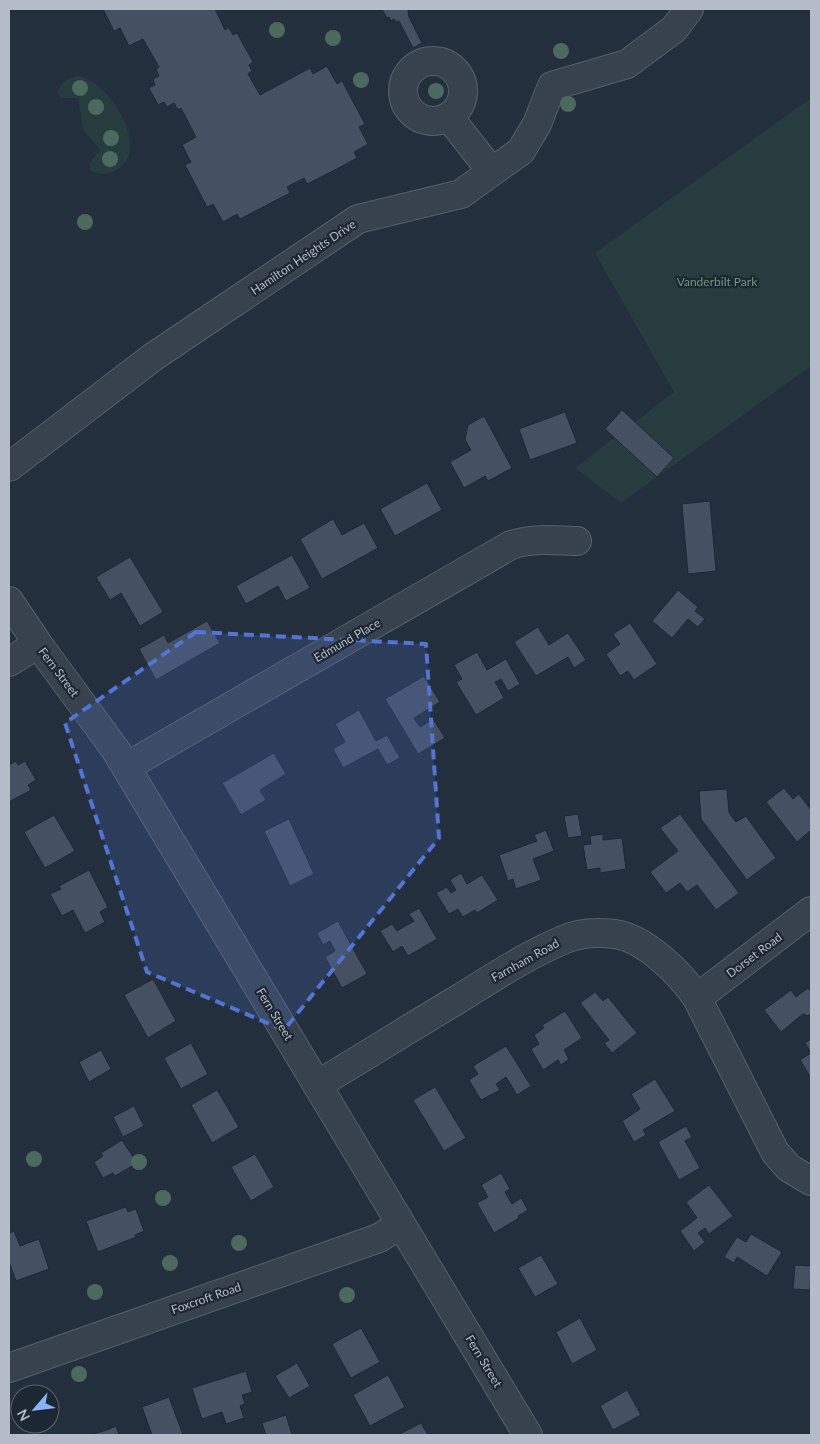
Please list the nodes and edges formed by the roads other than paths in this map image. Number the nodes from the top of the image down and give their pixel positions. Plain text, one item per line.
1 (689, 9) edge
2 (448, 117) dead end
3 (492, 172) junction
4 (9, 467) edge
5 (576, 541) dead end
6 (9, 601) edge
7 (38, 644) junction
8 (9, 662) edge
9 (126, 767) junction
10 (811, 911) edge
11 (697, 998) junction
12 (318, 1085) junction
13 (811, 1181) edge
14 (401, 1224) junction
15 (9, 1368) edge
16 (528, 1435) edge

1 - 3 street, Hamilton Heights Drive
2 - 3 street
3 - 4 street, Hamilton Heights Drive
5 - 9 street, Edmund Place
6 - 7 street, Fern Street
7 - 8 street
7 - 9 street, Fern Street
9 - 12 street, Fern Street
10 - 11 street, Dorset Road
11 - 12 street, Farnham Road
11 - 13 street, Farnham Road
12 - 14 street, Fern Street
14 - 15 street, Foxcroft Road
14 - 16 street, Fern Street

